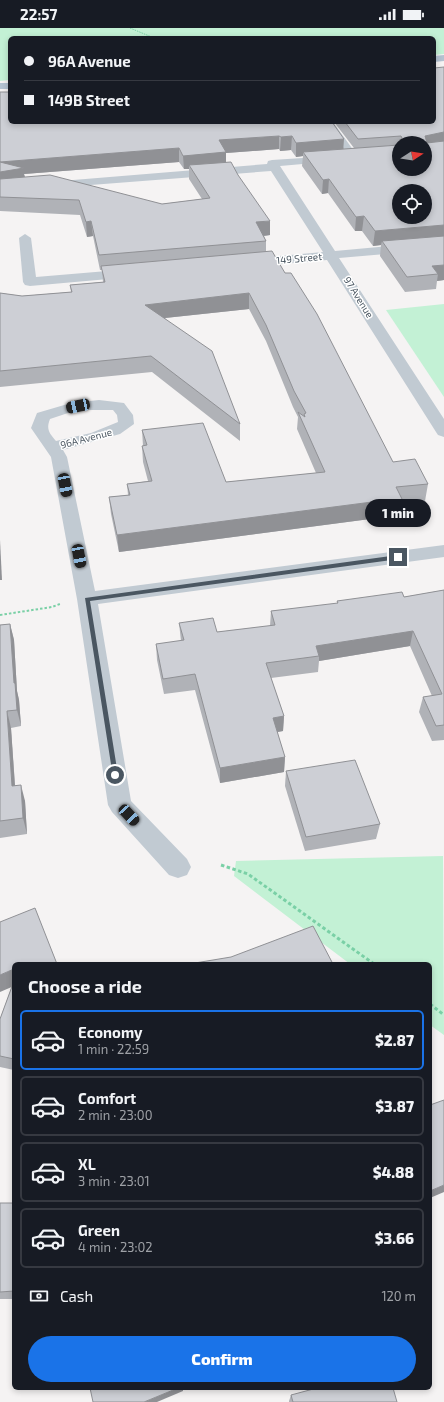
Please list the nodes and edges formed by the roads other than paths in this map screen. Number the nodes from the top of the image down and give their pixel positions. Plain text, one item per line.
1 (330, 124) edge
2 (274, 165) junction
3 (0, 189) edge
4 (25, 238) dead end
5 (444, 246) edge
6 (332, 255) junction
7 (235, 264) edge
8 (141, 272) edge
9 (444, 432) edge
10 (54, 447) dead end
11 (444, 551) edge
12 (87, 599) junction
13 (178, 867) dead end

1 - 2 street
2 - 3 street
2 - 6 street, 97 Avenue
4 - 8 street
5 - 6 street, 149 Street
6 - 7 street, 149 Street
6 - 9 street, 97 Avenue
10 - 12 street, 96A Avenue
11 - 12 street
12 - 13 street, 96A Avenue

